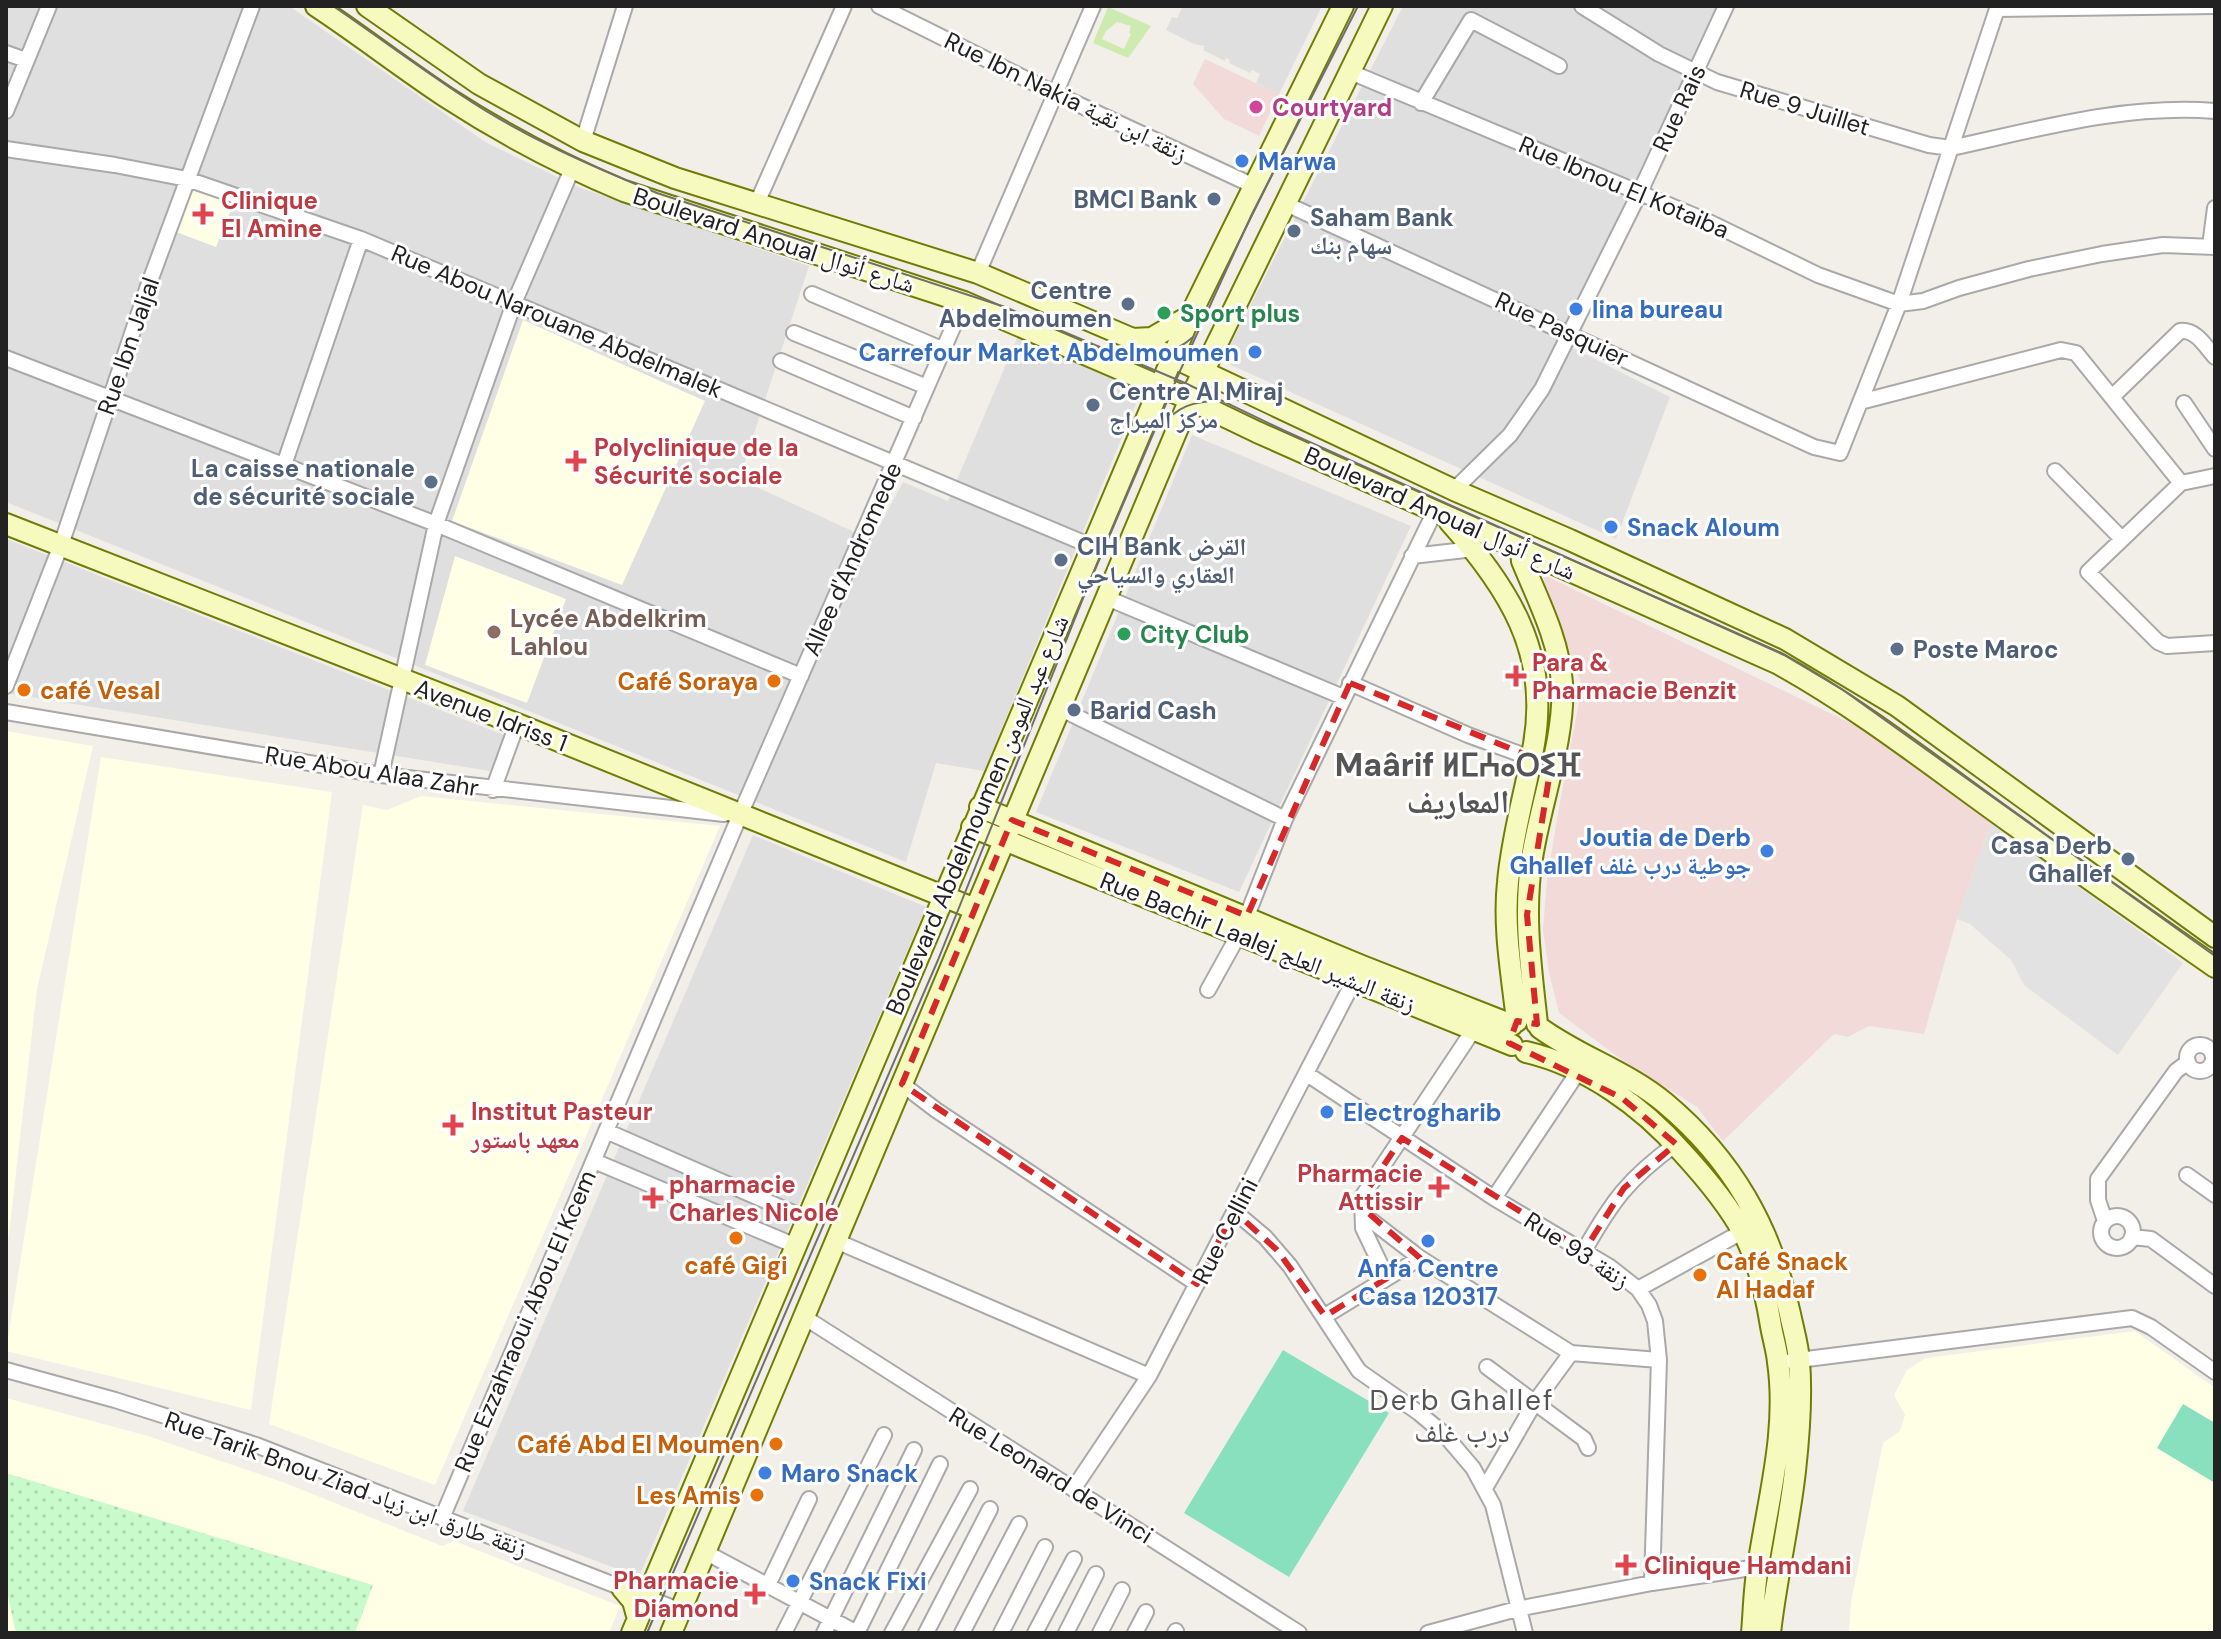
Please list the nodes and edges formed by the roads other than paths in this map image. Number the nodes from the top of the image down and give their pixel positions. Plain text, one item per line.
1 (49, 6) edge
2 (252, 6) edge
3 (316, 6) edge
4 (367, 6) edge
5 (625, 6) edge
6 (844, 6) edge
7 (879, 6) edge
8 (1093, 6) edge
9 (1343, 6) edge
10 (1382, 6) edge
11 (1478, 6) edge
12 (1582, 6) edge
13 (1726, 6) edge
14 (2215, 6) edge
15 (1998, 7) edge
16 (1471, 20) junction
17 (6, 53) edge
18 (26, 60) junction
19 (1559, 66) dead end
20 (1348, 71) junction
21 (1696, 72) junction
22 (1056, 94) junction
23 (1421, 103) junction
24 (6, 111) edge
25 (2215, 111) edge
26 (583, 141) junction
27 (1951, 148) junction
28 (6, 149) edge
29 (572, 169) junction
30 (187, 179) junction
31 (1254, 186) junction
32 (1640, 192) junction
33 (757, 203) junction
34 (1284, 203) junction
35 (2215, 208) edge
36 (361, 239) junction
37 (2213, 247) edge
38 (978, 273) junction
39 (812, 294) dead end
40 (964, 302) junction
41 (514, 303) junction
42 (1899, 304) junction
43 (1190, 316) junction
44 (794, 333) dead end
45 (1570, 333) junction
46 (1131, 339) junction
47 (944, 350) junction
48 (2215, 357) edge
49 (6, 358) edge
50 (1172, 358) junction
51 (781, 361) dead end
52 (1202, 371) junction
53 (1160, 386) junction
54 (927, 387) junction
55 (2112, 397) junction
56 (111, 398) junction
57 (1190, 399) junction
58 (1860, 402) junction
59 (2184, 403) dead end
60 (914, 418) junction
61 (1175, 432) junction
62 (1257, 432) junction
63 (2215, 449) edge
64 (895, 462) junction
65 (284, 465) junction
66 (2055, 471) dead end
67 (2215, 476) edge
68 (2181, 483) junction
69 (1454, 490) junction
70 (1439, 513) junction
71 (6, 524) edge
72 (436, 524) junction
73 (2121, 538) junction
74 (61, 545) junction
75 (1091, 546) junction
76 (1474, 549) junction
77 (1521, 550) junction
78 (1412, 556) junction
79 (1107, 598) junction
80 (2215, 643) edge
81 (801, 676) junction
82 (401, 679) junction
83 (1350, 683) junction
84 (6, 686) edge
85 (1343, 697) junction
86 (1059, 708) junction
87 (6, 712) edge
88 (517, 724) junction
89 (1541, 762) junction
90 (381, 775) junction
91 (493, 790) junction
92 (980, 807) junction
93 (740, 815) junction
94 (1285, 819) junction
95 (1012, 820) junction
96 (972, 827) junction
97 (1004, 840) junction
98 (943, 896) junction
99 (975, 909) junction
100 (1243, 925) junction
101 (2215, 937) edge
102 (2215, 967) edge
103 (1358, 974) junction
104 (1208, 990) dead end
105 (1474, 1029) junction
106 (1524, 1033) junction
107 (2214, 1059) edge
108 (1578, 1072) junction
109 (1307, 1074) junction
110 (902, 1084) junction
111 (606, 1131) junction
112 (1402, 1138) junction
113 (1676, 1144) junction
114 (594, 1161) junction
115 (2187, 1175) dead end
116 (2215, 1195) edge
117 (1494, 1198) junction
118 (1234, 1211) junction
119 (1364, 1215) junction
120 (807, 1219) junction
121 (2105, 1221) junction
122 (1752, 1226) junction
123 (2132, 1237) junction
124 (836, 1241) junction
125 (796, 1246) junction
126 (1584, 1251) junction
127 (1420, 1258) junction
128 (1387, 1278) junction
129 (1197, 1284) junction
130 (2215, 1286) edge
131 (1638, 1289) junction
132 (1325, 1316) junction
133 (804, 1317) junction
134 (1571, 1353) junction
135 (1659, 1360) junction
136 (1789, 1361) junction
137 (1487, 1367) dead end
138 (6, 1370) edge
139 (2215, 1372) edge
140 (1149, 1376) junction
141 (1535, 1402) junction
142 (884, 1435) dead end
143 (1588, 1448) dead end
144 (914, 1450) dead end
145 (940, 1464) dead end
146 (1074, 1488) junction
147 (1485, 1488) junction
148 (970, 1489) dead end
149 (809, 1499) dead end
150 (990, 1509) dead end
151 (442, 1518) junction
152 (1019, 1524) dead end
153 (1045, 1547) dead end
154 (705, 1552) junction
155 (1074, 1559) dead end
156 (1758, 1567) junction
157 (1096, 1574) dead end
158 (1652, 1583) junction
159 (768, 1585) junction
160 (622, 1588) junction
161 (1122, 1590) dead end
162 (647, 1598) junction
163 (799, 1602) junction
164 (1517, 1609) junction
165 (681, 1611) junction
166 (1146, 1612) dead end
167 (635, 1626) edge
168 (828, 1626) edge
169 (671, 1633) edge
170 (784, 1633) edge
171 (857, 1633) edge
172 (892, 1633) edge
173 (926, 1633) edge
174 (962, 1633) edge
175 (1001, 1633) edge
176 (1035, 1633) edge
177 (1066, 1633) edge
178 (1100, 1633) edge
179 (1135, 1633) edge
180 (1299, 1633) edge
181 (1428, 1633) edge
182 (1525, 1633) edge
183 (1752, 1633) edge
184 (1770, 1633) edge

1 - 18 street
2 - 30 street, Rue Ibn Jaljal
3 - 29 main road, Boulevard Anoual شارع أنوال
4 - 26 main road, Boulevard Anoual شارع أنوال
5 - 26 street
6 - 33 street
7 - 22 street, Rue Ibn Nakia زنقة ابن نقية
8 - 22 street
9 - 31 main road, Boulevard Abdelmoumen شارع عبد المومن
10 - 20 main road, Boulevard Abdelmoumen شارع عبد المومن
11 - 16 street
12 - 21 street, Rue 9 Juillet
13 - 21 street, Rue Rais
14 - 15 street
15 - 27 street
16 - 19 street
16 - 23 street
17 - 18 street
18 - 24 street
20 - 23 street, Rue Ibnou El Kotaiba
20 - 34 main road, Boulevard Abdelmoumen شارع عبد المومن
21 - 27 street, Rue 9 Juillet
21 - 32 street, Rue Rais
22 - 31 street, Rue Ibn Nakia زنقة ابن نقية
22 - 38 street
23 - 32 street, Rue Ibnou El Kotaiba
25 - 27 street
26 - 33 main road, Boulevard Anoual شارع أنوال
27 - 42 street
28 - 30 street, Rue Abou Narouane Abdelmalek
29 - 40 main road, Boulevard Anoual شارع أنوال
29 - 41 street
30 - 36 street, Rue Abou Narouane Abdelmalek
30 - 56 street, Rue Ibn Jaljal
31 - 43 main road, Boulevard Abdelmoumen شارع عبد المومن
32 - 42 street, Rue Ibnou El Kotaiba
32 - 45 street, Rue Rais
33 - 38 main road, Boulevard Anoual شارع أنوال
34 - 45 street, Rue Pasquier
34 - 52 main road, Boulevard Abdelmoumen شارع عبد المومن
35 - 37 street
36 - 41 street, Rue Abou Narouane Abdelmalek
36 - 65 street
37 - 42 street
38 - 46 main road, Boulevard Anoual شارع أنوال
39 - 47 street
40 - 47 street, Allee d'Andromede
40 - 53 main road, Boulevard Anoual شارع أنوال
41 - 64 street, Rue Abou Narouane Abdelmalek
41 - 72 street
42 - 58 street
43 - 46 main road
43 - 50 main road, Boulevard Abdelmoumen شارع عبد المومن
44 - 54 street
45 - 58 street, Rue Pasquier
45 - 69 street, Rue Rais
46 - 50 main road, Boulevard Anoual شارع أنوال
47 - 54 street, Allee d'Andromede
48 - 55 street
49 - 56 street
50 - 52 main road, Boulevard Anoual شارع أنوال
50 - 53 main road, Boulevard Abdelmoumen شارع عبد المومن
51 - 60 street
52 - 57 main road, Boulevard Abdelmoumen شارع عبد المومن
52 - 69 main road, Boulevard Anoual شارع أنوال
53 - 57 main road, Boulevard Anoual شارع أنوال
53 - 75 main road, Boulevard Abdelmoumen شارع عبد المومن
54 - 60 street, Allee d'Andromede
55 - 58 street
55 - 68 street
56 - 65 street
56 - 74 street, Rue Ibn Jaljal
57 - 61 main road, Boulevard Abdelmoumen شارع عبد المومن
57 - 62 main road, Boulevard Anoual شارع أنوال
59 - 63 street
60 - 64 street, Allee d'Andromede
61 - 62 main road
61 - 79 main road, Boulevard Abdelmoumen شارع عبد المومن
62 - 70 main road, Boulevard Anoual شارع أنوال
64 - 75 street, Rue Abou Narouane Abdelmalek
64 - 81 street, Allee d'Andromede
65 - 72 street
66 - 73 street
67 - 68 street
68 - 73 street
69 - 101 main road, Boulevard Anoual شارع أنوال
70 - 76 main road
70 - 77 main road, Boulevard Anoual شارع أنوال
70 - 78 street
71 - 74 main road, Avenue Idriss 1
72 - 81 street
72 - 82 street
73 - 80 street
74 - 82 main road, Avenue Idriss 1
74 - 84 street, Rue Ibn Jaljal
75 - 92 main road, Boulevard Abdelmoumen شارع عبد المومن
76 - 78 street
76 - 89 main road
77 - 89 main road
77 - 102 main road, Boulevard Anoual شارع أنوال
78 - 83 street
79 - 85 street
79 - 86 main road, Boulevard Abdelmoumen شارع عبد المومن
81 - 93 street, Allee d'Andromede
82 - 88 main road, Avenue Idriss 1
82 - 90 street
83 - 85 street
83 - 89 street
85 - 94 street
86 - 94 street
86 - 95 main road, Boulevard Abdelmoumen شارع عبد المومن
87 - 90 street, Rue Abou Alaa Zahr
88 - 91 street
88 - 93 main road, Avenue Idriss 1
89 - 106 main road
90 - 91 street, Rue Abou Alaa Zahr
91 - 93 street, Rue Abou Alaa Zahr
92 - 95 main road, Rue Bachir Laalej زنقة البشير العلج
92 - 96 main road, Boulevard Abdelmoumen شارع عبد المومن
93 - 98 main road, Avenue Idriss 1
93 - 111 street, Rue Ezzahraoui Abou El Kcem
94 - 100 street
95 - 97 main road, Boulevard Abdelmoumen شارع عبد المومن
95 - 100 main road, Rue Bachir Laalej زنقة البشير العلج
96 - 97 main road, Rue Bachir Laalej زنقة البشير العلج
96 - 98 main road, Boulevard Abdelmoumen شارع عبد المومن
97 - 99 main road, Boulevard Abdelmoumen شارع عبد المومن
97 - 100 main road, Rue Bachir Laalej زنقة البشير العلج
98 - 99 main road, Avenue Idriss 1
98 - 120 main road, Boulevard Abdelmoumen شارع عبد المومن
99 - 110 main road, Boulevard Abdelmoumen شارع عبد المومن
100 - 103 main road, Rue Bachir Laalej زنقة البشير العلج
100 - 104 street
103 - 105 main road, Rue Bachir Laalej زنقة البشير العلج
103 - 106 main road, Rue Bachir Laalej زنقة البشير العلج
103 - 109 street, Rue Cellini
105 - 106 main road, Rue Bachir Laalej زنقة البشير العلج
105 - 112 street
106 - 108 main road
106 - 122 main road
107 - 121 street
108 - 113 main road
108 - 117 street
109 - 112 street, Rue 93 زنقة
109 - 118 street, Rue Cellini
110 - 124 main road, Boulevard Abdelmoumen شارع عبد المومن
110 - 129 street
111 - 114 street, Rue Ezzahraoui Abou El Kcem
111 - 120 street
112 - 117 street, Rue 93 زنقة
112 - 119 street
113 - 122 main road
113 - 126 street
114 - 125 street
114 - 151 street, Rue Ezzahraoui Abou El Kcem
115 - 116 street
117 - 126 street, Rue 93 زنقة
118 - 129 street, Rue Cellini
118 - 132 street
119 - 127 street
119 - 128 street
120 - 125 main road, Boulevard Abdelmoumen شارع عبد المومن
121 - 123 street
121 - 123 street
122 - 131 street
122 - 136 main road
123 - 130 street
124 - 133 main road, Boulevard Abdelmoumen شارع عبد المومن
124 - 140 street
125 - 162 main road, Boulevard Abdelmoumen شارع عبد المومن
126 - 131 street, Rue 93 زنقة
127 - 128 street
127 - 134 street
128 - 132 street
129 - 140 street, Rue Cellini
131 - 135 street, Rue 93 زنقة
132 - 147 street
133 - 146 street, Rue Leonard de Vinci
133 - 154 main road, Boulevard Abdelmoumen شارع عبد المومن
134 - 135 street
134 - 141 street
135 - 158 street, Rue 93 زنقة
136 - 139 street
136 - 156 main road
136 - 184 main road
137 - 141 street
138 - 151 street, Rue Tarik Bnou Ziad زنقة طارق ابن زياد
140 - 146 street, Rue Cellini
141 - 143 street
141 - 147 street
142 - 163 street
144 - 168 street
145 - 171 street
146 - 180 street, Rue Leonard de Vinci
147 - 164 street
148 - 172 street
149 - 159 street
150 - 173 street
151 - 160 street, Rue Tarik Bnou Ziad زنقة طارق ابن زياد
152 - 174 street
153 - 175 street
154 - 159 street
154 - 165 main road, Boulevard Abdelmoumen شارع عبد المومن
155 - 176 street
156 - 158 street
156 - 183 main road
157 - 177 street
158 - 164 street
159 - 163 street
160 - 162 street, Rue Tarik Bnou Ziad زنقة طارق ابن زياد
160 - 167 main road
161 - 178 street
162 - 165 street, Rue Tarik Bnou Ziad زنقة طارق ابن زياد
162 - 167 main road, Boulevard Abdelmoumen شارع عبد المومن
163 - 168 street
163 - 170 street
164 - 181 street
164 - 182 street
165 - 169 main road, Boulevard Abdelmoumen شارع عبد المومن
166 - 179 street
168 - 171 street

